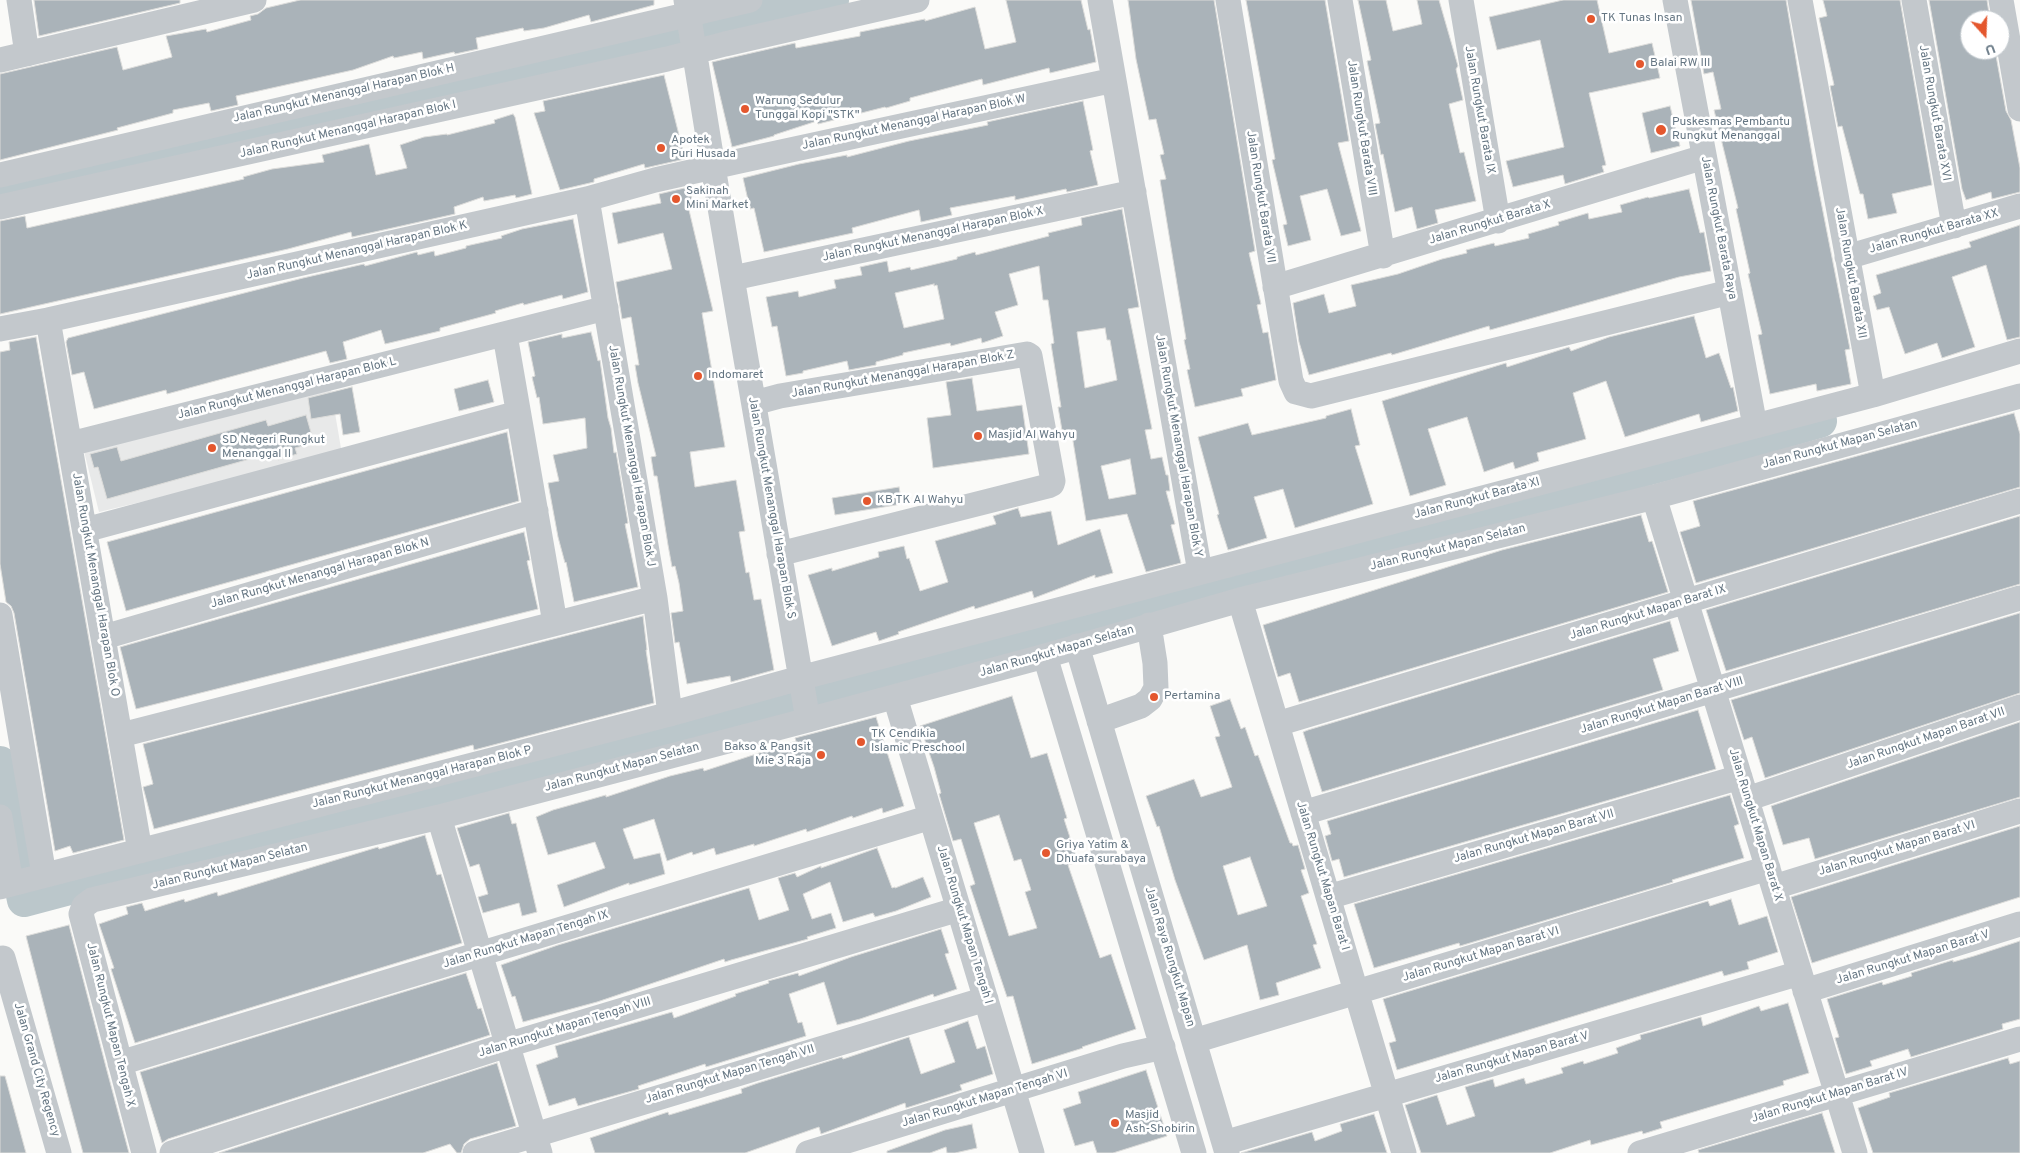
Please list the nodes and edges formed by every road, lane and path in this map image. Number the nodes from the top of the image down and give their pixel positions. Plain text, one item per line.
1 (19, 0) edge
2 (254, 0) edge
3 (750, 0) edge
4 (917, 0) edge
5 (1100, 0) edge
6 (1228, 0) edge
7 (1340, 0) edge
8 (1461, 0) edge
9 (1675, 0) edge
10 (1800, 0) edge
11 (1914, 0) edge
12 (2001, 0) edge
13 (691, 26) edge
14 (27, 54) junction
15 (0, 60) edge
16 (1114, 80) junction
17 (2020, 109) edge
18 (1704, 157) junction
19 (713, 167) junction
20 (0, 175) edge
21 (1134, 192) junction
22 (587, 199) junction
23 (2020, 206) edge
24 (0, 207) edge
25 (1498, 221) junction
26 (1954, 226) junction
27 (1383, 256) junction
28 (1847, 257) junction
29 (733, 278) junction
30 (1275, 287) junction
31 (1730, 292) junction
32 (606, 308) junction
33 (48, 320) junction
34 (0, 329) edge
35 (505, 335) junction
36 (2020, 351) edge
37 (1873, 395) junction
38 (2020, 396) edge
39 (754, 403) junction
40 (518, 413) junction
41 (1755, 426) junction
42 (70, 444) junction
43 (1654, 497) junction
44 (2020, 501) edge
45 (536, 511) junction
46 (85, 530) junction
47 (779, 554) junction
48 (1200, 572) junction
49 (655, 598) junction
50 (2020, 598) edge
51 (1240, 600) junction
52 (1686, 602) junction
53 (0, 616) edge
54 (555, 623) junction
55 (1150, 625) junction
56 (104, 637) junction
57 (1077, 646) junction
58 (1045, 656) junction
59 (800, 680) junction
60 (1713, 691) junction
61 (895, 696) junction
62 (2020, 707) edge
63 (670, 714) junction
64 (807, 715) junction
65 (1099, 721) junction
66 (1277, 724) junction
67 (121, 735) junction
68 (1743, 788) junction
69 (2020, 811) edge
70 (1303, 813) junction
71 (0, 817) edge
72 (438, 817) junction
73 (931, 817) junction
74 (140, 850) junction
75 (1771, 877) junction
76 (22, 881) edge
77 (1328, 897) junction
78 (92, 900) joint
79 (959, 909) junction
80 (2020, 924) edge
81 (480, 954) junction
82 (4, 958) dead end
83 (1803, 982) junction
84 (1356, 993) junction
85 (986, 998) junction
86 (2020, 1039) edge
87 (1194, 1041) junction
88 (507, 1045) junction
89 (1163, 1047) junction
90 (120, 1063) junction
91 (1013, 1090) junction
92 (1386, 1094) junction
93 (1837, 1094) junction
94 (537, 1144) edge
95 (1226, 1148) edge
96 (1190, 1152) edge
97 (59, 1153) edge
98 (144, 1153) edge
99 (172, 1153) edge
100 (475, 1153) edge
101 (808, 1153) edge
102 (1032, 1153) edge
103 (1404, 1153) edge
104 (1640, 1153) edge
105 (1855, 1153) edge

1 - 14 street
2 - 14 street
3 - 13 street
4 - 13 street
5 - 16 street, Jalan Rungkut Menanggal Harapan Blok Y
6 - 30 street, Jalan Rungkut Barata VII
7 - 27 street, Jalan Rungkut Barata VIII
8 - 25 street, Jalan Rungkut Barata IX
9 - 18 street, Jalan Rungkut Barata Raya
10 - 28 street, Jalan Rungkut Barata XII
11 - 26 street, Jalan Rungkut Barata XVI
12 - 17 street
13 - 19 street, Jalan Rungkut Menanggal Harapan Blok S
13 - 20 street, Jalan Rungkut Menanggal Harapan Blok H
13 - 24 street, Jalan Rungkut Menanggal Harapan Blok I
14 - 15 street
16 - 19 street, Jalan Rungkut Menanggal Harapan Blok W
16 - 21 street, Jalan Rungkut Menanggal Harapan Blok Y
18 - 25 street, Jalan Rungkut Barata X
18 - 31 street, Jalan Rungkut Barata Raya
19 - 22 street, Jalan Rungkut Menanggal Harapan Blok K
19 - 29 street, Jalan Rungkut Menanggal Harapan Blok S
21 - 29 street, Jalan Rungkut Menanggal Harapan Blok X
21 - 48 street, Jalan Rungkut Menanggal Harapan Blok Y
22 - 32 street, Jalan Rungkut Menanggal Harapan Blok J
22 - 33 street, Jalan Rungkut Menanggal Harapan Blok K
23 - 26 street, Jalan Rungkut Barata XX
25 - 27 street, Jalan Rungkut Barata X
26 - 28 street, Jalan Rungkut Barata XX
27 - 30 street, Jalan Rungkut Barata X
28 - 37 street, Jalan Rungkut Barata XII
29 - 39 street, Jalan Rungkut Menanggal Harapan Blok S
30 - 31 street, Jalan Rungkut Barata VII
31 - 41 street, Jalan Rungkut Barata Raya
32 - 35 street, Jalan Rungkut Menanggal Harapan Blok L
32 - 49 street, Jalan Rungkut Menanggal Harapan Blok J
33 - 34 street, Jalan Rungkut Menanggal Harapan Blok K
33 - 42 street, Jalan Rungkut Menanggal Harapan Blok O
35 - 40 street
35 - 42 street, Jalan Rungkut Menanggal Harapan Blok L
36 - 37 street
37 - 41 street, Jalan Rungkut Barata XI
38 - 43 street, Jalan Rungkut Mapan Selatan
39 - 47 street, Jalan Rungkut Menanggal Harapan Blok S
39 - 47 street, Jalan Rungkut Menanggal Harapan Blok Z
40 - 45 street
40 - 46 street
41 - 48 street, Jalan Rungkut Barata XI
42 - 46 street, Jalan Rungkut Menanggal Harapan Blok O
43 - 51 street, Jalan Rungkut Mapan Selatan
43 - 52 street, Jalan Rungkut Mapan Barat X
44 - 52 street, Jalan Rungkut Mapan Barat IX
45 - 54 street
45 - 56 street, Jalan Rungkut Menanggal Harapan Blok N
46 - 56 street, Jalan Rungkut Menanggal Harapan Blok O
47 - 59 street, Jalan Rungkut Menanggal Harapan Blok S
48 - 59 street, Jalan Rungkut Menanggal Harapan Blok Y
49 - 54 street
49 - 63 street, Jalan Rungkut Menanggal Harapan Blok J
50 - 60 street, Jalan Rungkut Mapan Barat VIII
51 - 55 street, Jalan Rungkut Mapan Selatan
51 - 66 street, Jalan Rungkut Mapan Barat I
52 - 60 street, Jalan Rungkut Mapan Barat X
52 - 66 street, Jalan Rungkut Mapan Barat IX
53 - 76 street
54 - 67 street
55 - 57 street, Jalan Rungkut Mapan Selatan
55 - 65 street
56 - 67 street, Jalan Rungkut Menanggal Harapan Blok O
57 - 58 street, Jalan Rungkut Mapan Selatan
57 - 65 street, Jalan Raya Rungkut Mapan
58 - 61 street, Jalan Rungkut Mapan Selatan
58 - 89 street
59 - 63 street, Jalan Rungkut Menanggal Harapan Blok P
59 - 64 street, Jalan Rungkut Menanggal Harapan Blok S
60 - 68 street, Jalan Rungkut Mapan Barat X
60 - 70 street, Jalan Rungkut Mapan Barat VIII
61 - 64 street, Jalan Rungkut Mapan Selatan
61 - 73 street, Jalan Rungkut Mapan Tengah I
62 - 68 street, Jalan Rungkut Mapan Barat VII
63 - 74 street, Jalan Rungkut Menanggal Harapan Blok P
64 - 72 street, Jalan Rungkut Mapan Selatan
65 - 87 street, Jalan Raya Rungkut Mapan
66 - 70 street, Jalan Rungkut Mapan Barat I
67 - 74 street, Jalan Rungkut Menanggal Harapan Blok O
68 - 75 street, Jalan Rungkut Mapan Barat X
68 - 77 street, Jalan Rungkut Mapan Barat VII
69 - 75 street, Jalan Rungkut Mapan Barat VI
70 - 77 street, Jalan Rungkut Mapan Barat I
71 - 76 street
72 - 78 street, Jalan Rungkut Mapan Selatan
72 - 81 street
73 - 79 street, Jalan Rungkut Mapan Tengah I
73 - 81 street, Jalan Rungkut Mapan Tengah IX
74 - 76 street, Jalan Rungkut Menanggal Harapan Blok P
75 - 83 street, Jalan Rungkut Mapan Barat X
75 - 84 street, Jalan Rungkut Mapan Barat VI
77 - 84 street, Jalan Rungkut Mapan Barat I
78 - 90 street, Jalan Rungkut Mapan Tengah X
79 - 85 street, Jalan Rungkut Mapan Tengah I
79 - 88 street, Jalan Rungkut Mapan Tengah VIII
80 - 83 street, Jalan Rungkut Mapan Barat V
81 - 88 street
81 - 90 street, Jalan Rungkut Mapan Tengah IX
82 - 97 street, Jalan Grand City Regency
83 - 92 street, Jalan Rungkut Mapan Barat V
83 - 93 street, Jalan Rungkut Mapan Barat X
84 - 87 street, Jalan Rungkut Mapan Barat VI
84 - 92 street, Jalan Rungkut Mapan Barat I
85 - 91 street, Jalan Rungkut Mapan Tengah I
85 - 94 street, Jalan Rungkut Mapan Tengah VII
86 - 93 street, Jalan Rungkut Mapan Barat IV
87 - 95 street, Jalan Raya Rungkut Mapan
88 - 94 street
88 - 99 street, Jalan Rungkut Mapan Tengah VIII
89 - 91 street, Jalan Rungkut Mapan Tengah VI
89 - 96 street
90 - 98 street, Jalan Rungkut Mapan Tengah X
91 - 101 street, Jalan Rungkut Mapan Tengah VI
91 - 102 street, Jalan Rungkut Mapan Tengah I
92 - 95 street, Jalan Rungkut Mapan Barat V
92 - 103 street, Jalan Rungkut Mapan Barat I
93 - 104 street, Jalan Rungkut Mapan Barat IV
93 - 105 street, Jalan Rungkut Mapan Barat X
94 - 100 street, Jalan Rungkut Mapan Tengah VII

